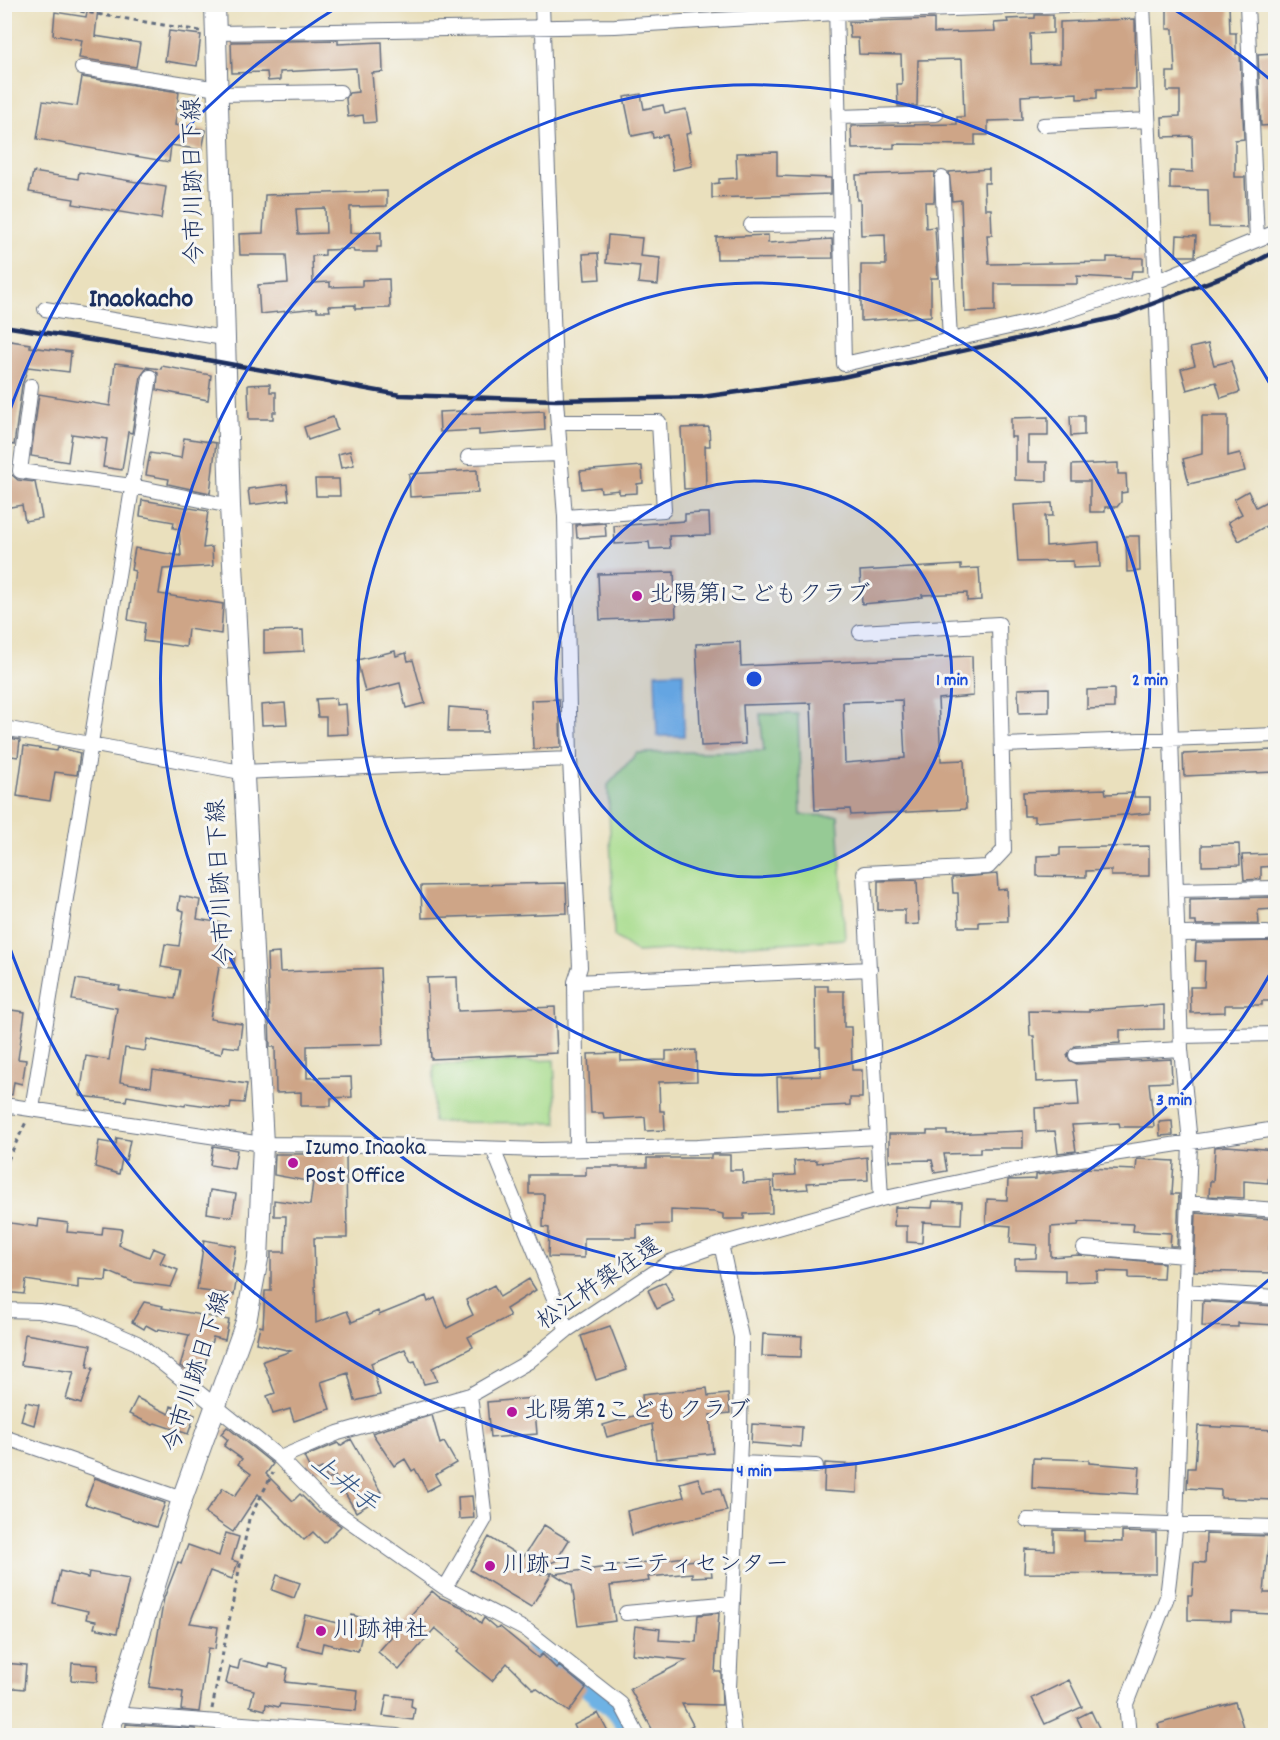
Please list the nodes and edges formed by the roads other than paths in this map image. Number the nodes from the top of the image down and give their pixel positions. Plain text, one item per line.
1 (215, 4) edge
2 (542, 4) edge
3 (1097, 4) edge
4 (1143, 4) edge
5 (1247, 4) edge
6 (982, 6) edge
7 (836, 9) edge
8 (543, 28) junction
9 (216, 33) junction
10 (82, 68) dead end
11 (218, 92) junction
12 (340, 92) dead end
13 (936, 114) dead end
14 (839, 117) junction
15 (1148, 120) junction
16 (1043, 125) dead end
17 (942, 178) dead end
18 (841, 224) junction
19 (751, 225) dead end
20 (1275, 232) edge
21 (1257, 240) junction
22 (1155, 282) junction
23 (45, 309) dead end
24 (224, 338) junction
25 (950, 340) junction
26 (150, 376) dead end
27 (31, 386) dead end
28 (558, 422) junction
29 (560, 454) junction
30 (468, 457) dead end
31 (132, 486) junction
32 (230, 506) junction
33 (565, 517) junction
34 (860, 632) dead end
35 (4, 728) edge
36 (1275, 735) edge
37 (1170, 740) junction
38 (92, 743) junction
39 (1002, 745) junction
40 (570, 759) junction
41 (242, 772) junction
42 (1275, 888) edge
43 (1176, 890) junction
44 (1267, 933) dead end
45 (1178, 934) junction
46 (870, 969) junction
47 (575, 982) junction
48 (1275, 1034) edge
49 (1181, 1042) junction
50 (1076, 1055) dead end
51 (4, 1105) edge
52 (32, 1109) junction
53 (1275, 1129) edge
54 (878, 1137) junction
55 (1190, 1143) junction
56 (263, 1144) junction
57 (494, 1149) junction
58 (577, 1149) junction
59 (881, 1199) junction
60 (1188, 1203) junction
61 (1275, 1210) edge
62 (721, 1244) junction
63 (1084, 1248) dead end
64 (1185, 1256) junction
65 (1184, 1292) junction
66 (1275, 1297) edge
67 (4, 1310) edge
68 (567, 1330) junction
69 (470, 1395) junction
70 (218, 1406) junction
71 (4, 1437) edge
72 (280, 1458) junction
73 (739, 1463) junction
74 (816, 1466) dead end
75 (182, 1499) junction
76 (1027, 1520) dead end
77 (1176, 1522) junction
78 (1275, 1527) edge
79 (445, 1588) junction
80 (732, 1603) junction
81 (626, 1613) dead end
82 (114, 1714) junction
83 (108, 1736) edge
84 (397, 1736) edge
85 (638, 1736) edge
86 (734, 1736) edge
87 (1129, 1736) edge

1 - 9 street, 今市川跡日下線
2 - 8 street
3 - 6 street
4 - 15 street
5 - 21 street
6 - 7 street
7 - 8 street
7 - 14 street
8 - 9 street
8 - 28 street
9 - 11 street, 今市川跡日下線
10 - 11 street
11 - 12 street
11 - 24 street, 今市川跡日下線
13 - 14 street
14 - 18 street
15 - 16 street
15 - 22 street
17 - 25 street
18 - 19 street
18 - 25 street
20 - 21 street
21 - 22 street
22 - 25 street
22 - 37 street
23 - 24 street
24 - 32 street, 今市川跡日下線
26 - 31 street
27 - 31 street
28 - 29 street
28 - 33 street
29 - 30 street
29 - 33 street
31 - 32 street
31 - 38 street
32 - 41 street, 今市川跡日下線
33 - 40 street
34 - 39 street
35 - 38 street
36 - 37 street
37 - 39 street
37 - 43 street
38 - 41 street
38 - 52 street
39 - 46 street
40 - 41 street
40 - 47 street
41 - 56 street, 今市川跡日下線
42 - 43 street
43 - 45 street
44 - 45 street
45 - 49 street
46 - 47 street
46 - 54 street
47 - 58 street
48 - 49 street
49 - 50 street
49 - 55 street
51 - 52 street
52 - 56 street
53 - 55 street, 松江杵築往還
54 - 58 street
54 - 59 street
55 - 59 street, 松江杵築往還
55 - 60 street
56 - 57 street
56 - 70 street, 今市川跡日下線
57 - 58 street
57 - 68 street
59 - 62 street, 松江杵築往還
60 - 61 street
60 - 64 street
62 - 68 street, 松江杵築往還
62 - 73 street
63 - 64 street
64 - 65 street
65 - 66 street
65 - 77 street
67 - 70 street
68 - 69 street, 松江杵築往還
69 - 72 street, 松江杵築往還
69 - 79 street
70 - 72 street
70 - 75 street, 今市川跡日下線
71 - 75 street
72 - 79 street
73 - 74 street
73 - 80 street
75 - 82 street, 今市川跡日下線
76 - 77 street
77 - 78 street
77 - 87 street
79 - 85 street
80 - 81 street
80 - 86 street
82 - 83 street, 今市川跡日下線
82 - 84 street

